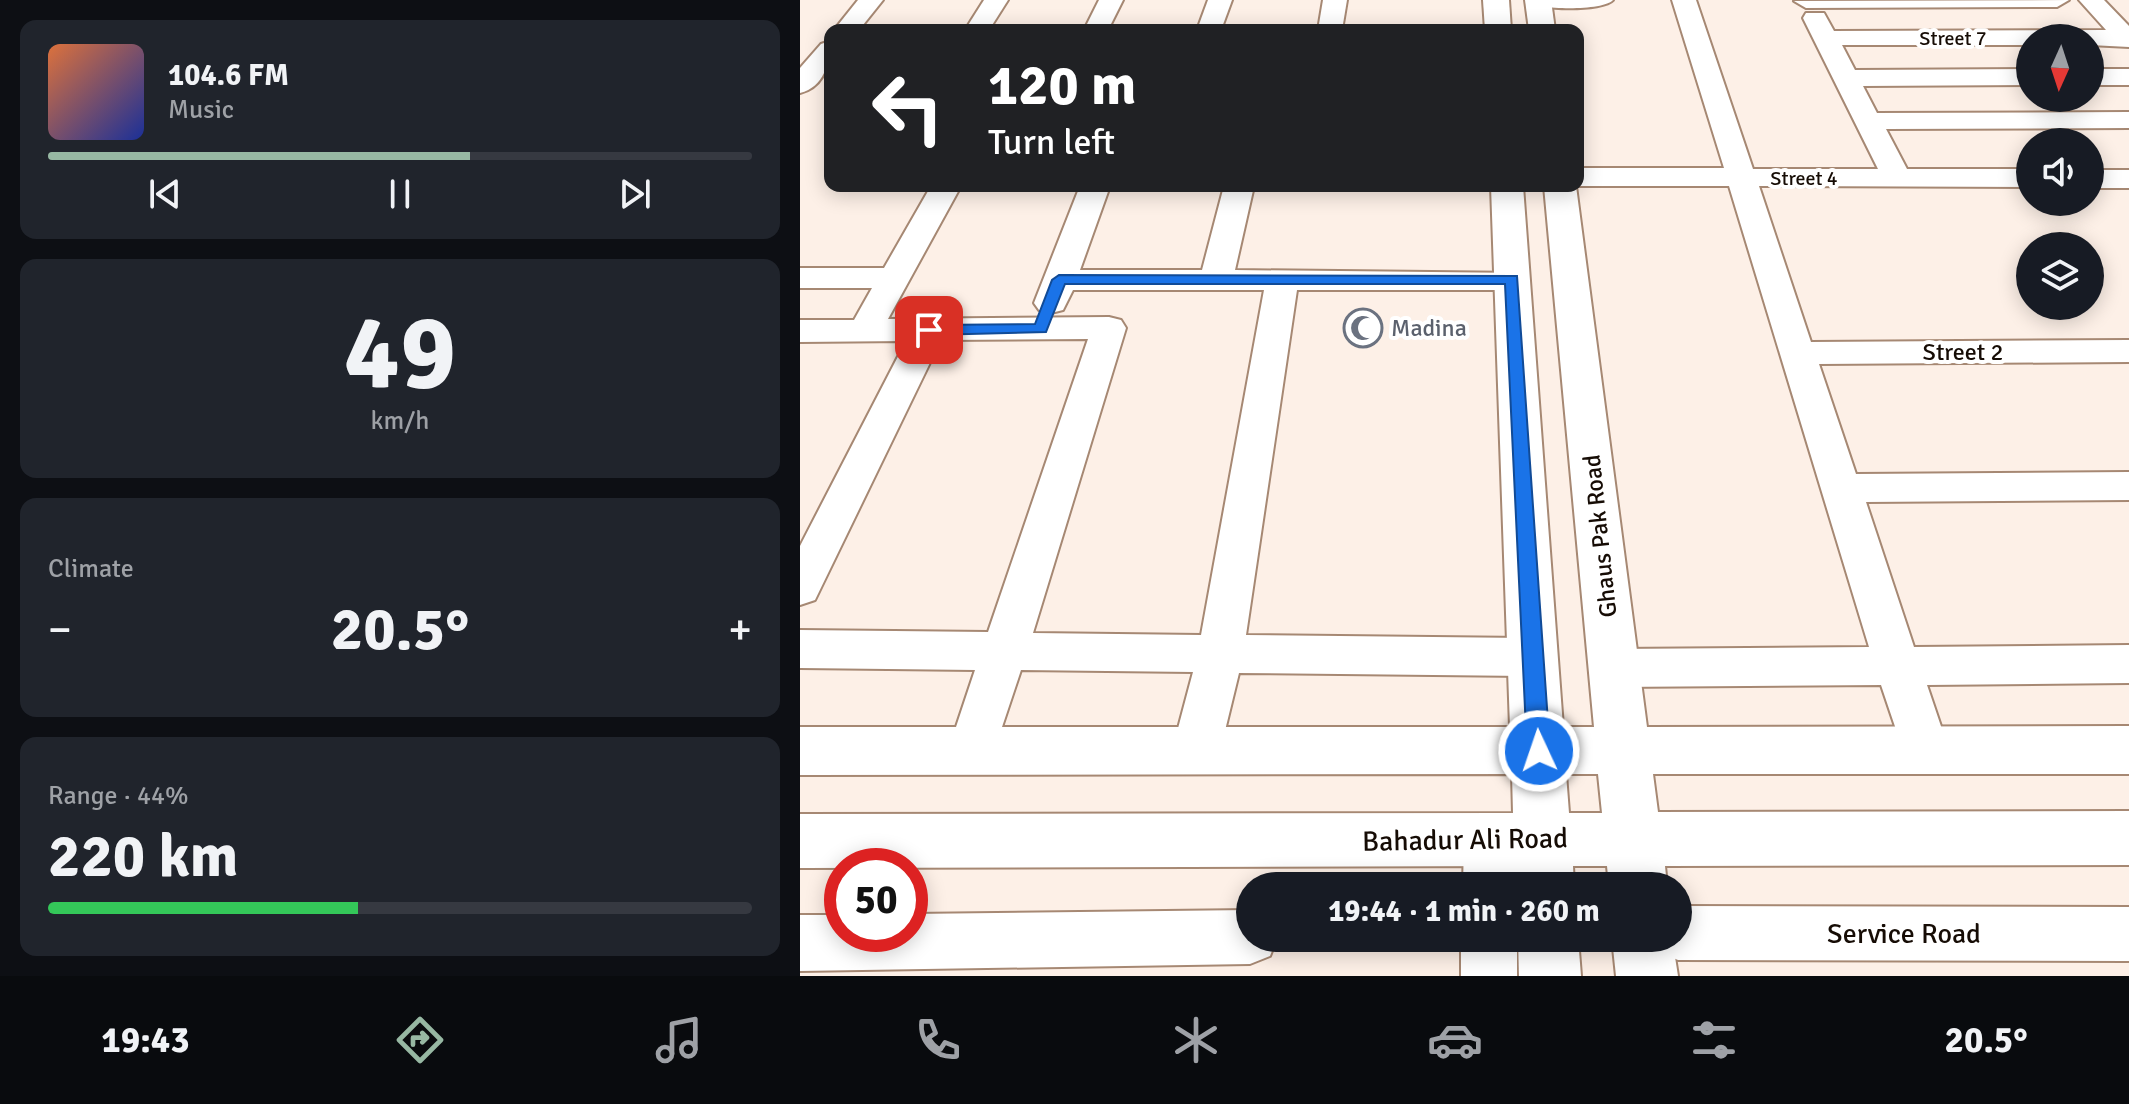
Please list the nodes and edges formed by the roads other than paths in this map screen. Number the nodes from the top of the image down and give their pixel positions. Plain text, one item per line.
1 (871, 0) edge
2 (996, 0) edge
3 (1111, 0) edge
4 (1220, 0) edge
5 (1335, 0) edge
6 (1496, 0) edge
7 (1538, 0) edge
8 (1601, 0) edge
9 (1684, 0) edge
10 (1806, 0) edge
11 (2057, 0) edge
12 (2091, 0) edge
13 (851, 24) edge
14 (981, 24) edge
15 (1099, 24) edge
16 (1211, 24) edge
17 (1331, 24) edge
18 (1498, 24) edge
19 (1541, 24) edge
20 (1826, 38) junction
21 (2128, 38) edge
22 (824, 50) edge
23 (800, 51) edge
24 (824, 56) edge
25 (2016, 77) edge
26 (2104, 77) edge
27 (2129, 77) edge
28 (1846, 78) junction
29 (800, 85) edge
30 (800, 91) edge
31 (824, 91) edge
32 (2129, 120) edge
33 (1868, 121) junction
34 (1584, 177) edge
35 (1741, 177) junction
36 (1897, 178) junction
37 (2016, 178) edge
38 (2104, 179) edge
39 (2129, 179) edge
40 (943, 192) edge
41 (1093, 192) edge
42 (1238, 192) edge
43 (1507, 192) edge
44 (1561, 192) edge
45 (800, 278) edge
46 (893, 278) junction
47 (1059, 280) junction
48 (1216, 280) junction
49 (1282, 280) junction
50 (1512, 280) junction
51 (1041, 329) junction
52 (865, 330) junction
53 (929, 330) junction
54 (800, 331) edge
55 (2129, 351) edge
56 (1797, 353) junction
57 (2129, 486) edge
58 (1840, 488) junction
59 (800, 588) edge
60 (800, 649) edge
61 (1004, 652) junction
62 (1221, 652) junction
63 (1533, 657) junction
64 (2129, 664) edge
65 (1897, 665) junction
66 (1615, 668) junction
67 (1925, 750) junction
68 (2129, 750) edge
69 (800, 751) edge
70 (972, 751) junction
71 (1196, 751) junction
72 (1539, 751) junction
73 (1626, 751) junction
74 (2129, 838) edge
75 (800, 841) edge
76 (1636, 862) edge
77 (1517, 863) edge
78 (1692, 933) edge
79 (2129, 934) edge
80 (1236, 937) edge
81 (800, 943) edge
82 (1489, 952) edge
83 (1549, 952) edge
84 (1644, 952) edge
85 (1489, 976) edge
86 (1550, 976) edge
87 (1647, 976) edge

1 - 13 street
2 - 14 street
3 - 15 street
4 - 16 street
5 - 17 street
6 - 18 main road
7 - 8 street
7 - 19 main road
9 - 35 street
10 - 11 street
10 - 20 street
12 - 21 street
20 - 21 street, Street 7
20 - 28 street
22 - 23 street
24 - 29 street
25 - 28 street
26 - 27 street
28 - 33 street
30 - 31 street
32 - 33 street
33 - 36 street
34 - 35 street, Street 4
35 - 36 street, Street 4
35 - 56 street
36 - 37 street, Street 4
38 - 39 street
40 - 46 street
41 - 47 street
42 - 48 street
43 - 50 main road
44 - 66 main road, Ghaus Pak Road
45 - 46 street
46 - 52 street
47 - 48 street
47 - 51 street
48 - 49 street
49 - 50 street
49 - 62 street
50 - 63 main road
51 - 53 street
51 - 61 street
52 - 53 street
52 - 54 street
53 - 59 street
55 - 56 street, Street 2
56 - 58 street
57 - 58 street
58 - 65 street
60 - 61 street
61 - 62 street
61 - 70 street
62 - 63 street
62 - 71 street
63 - 72 main road
64 - 65 street
65 - 66 street
65 - 67 street
66 - 73 main road, Ghaus Pak Road
67 - 68 main road
67 - 73 main road
69 - 70 main road
70 - 71 main road
71 - 72 main road
72 - 73 main road
72 - 77 main road
73 - 76 main road, Ghaus Pak Road
74 - 76 main road, Bahadur Ali Road
75 - 77 main road, Bahadur Ali Road
76 - 77 main road, Bahadur Ali Road
78 - 79 street, Service Road
80 - 81 street
82 - 85 street
83 - 86 main road
84 - 87 main road

